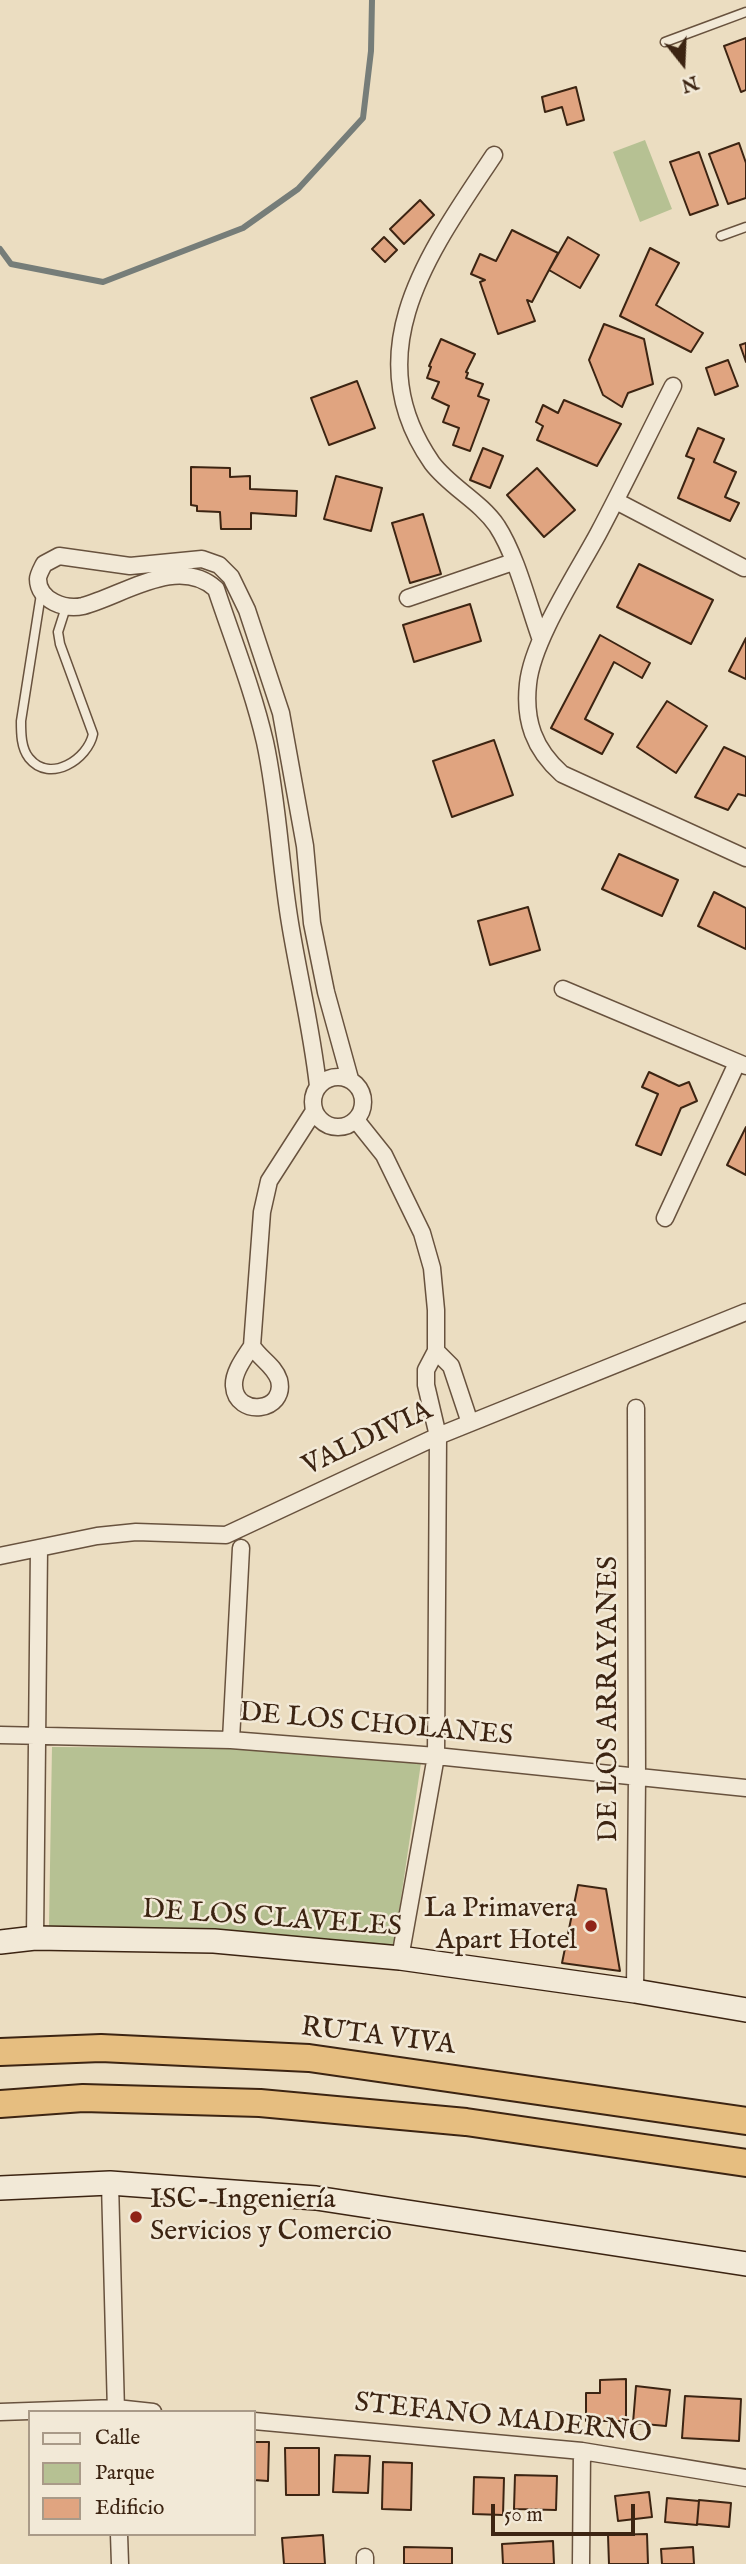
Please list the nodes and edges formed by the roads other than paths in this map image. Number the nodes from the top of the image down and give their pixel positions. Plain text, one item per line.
1 (746, 12) edge
2 (665, 42) dead end
3 (495, 155) dead end
4 (746, 227) edge
5 (721, 236) dead end
6 (673, 386) dead end
7 (616, 501) junction
8 (513, 562) junction
9 (744, 568) dead end
10 (41, 591) junction
11 (408, 597) dead end
12 (66, 607) junction
13 (541, 640) junction
14 (746, 858) edge
15 (563, 989) dead end
16 (741, 1064) edge
17 (350, 1079) junction
18 (318, 1086) junction
19 (314, 1111) junction
20 (356, 1120) junction
21 (666, 1218) dead end
22 (746, 1312) edge
23 (252, 1346) dead end
24 (436, 1351) junction
25 (636, 1408) dead end
26 (470, 1423) junction
27 (438, 1436) junction
28 (39, 1548) junction
29 (241, 1548) dead end
30 (0, 1556) edge
31 (0, 1735) edge
32 (39, 1735) junction
33 (232, 1740) junction
34 (436, 1756) junction
35 (637, 1777) junction
36 (746, 1788) edge
37 (35, 1938) junction
38 (0, 1942) edge
39 (400, 1958) junction
40 (635, 1991) junction
41 (746, 2010) edge
42 (0, 2052) edge
43 (0, 2104) edge
44 (746, 2121) edge
45 (746, 2163) edge
46 (110, 2183) junction
47 (0, 2188) edge
48 (746, 2264) edge
49 (116, 2410) edge
50 (0, 2412) edge
51 (28, 2412) edge
52 (256, 2421) edge
53 (582, 2451) junction
54 (746, 2478) edge
55 (119, 2536) edge
56 (120, 2564) edge
57 (582, 2564) edge

1 - 2 lane
3 - 8 street
4 - 5 lane
6 - 7 street
7 - 9 street
7 - 13 street
8 - 11 street
8 - 13 street
10 - 12 street
10 - 12 lane
10 - 17 street
12 - 18 street
13 - 14 street
15 - 16 street
16 - 21 street
17 - 18 street
17 - 20 street
18 - 19 street
19 - 20 street
19 - 23 street
20 - 24 street
22 - 26 street, VALDIVIA
24 - 26 street
24 - 27 street
25 - 35 street, DE LOS ARRAYANES
26 - 27 street, VALDIVIA
27 - 28 street, VALDIVIA
27 - 34 street
28 - 30 street, VALDIVIA
28 - 32 street
29 - 33 street
31 - 32 street, DE LOS CHOLANES
32 - 33 street, DE LOS CHOLANES
32 - 37 street
33 - 34 street, DE LOS CHOLANES
34 - 35 street, DE LOS CHOLANES
34 - 39 street
35 - 36 street, DE LOS CHOLANES
35 - 40 street, DE LOS ARRAYANES
37 - 38 main road, DE LOS CLAVELES
37 - 39 main road, DE LOS CLAVELES
39 - 40 main road, DE LOS CLAVELES
40 - 41 main road, DE LOS CLAVELES
42 - 44 highway, RUTA VIVA
43 - 45 highway
46 - 47 main road
46 - 48 main road
46 - 49 street
50 - 51 street
52 - 53 street, STEFANO MADERNO
53 - 54 street, STEFANO MADERNO
53 - 57 street
55 - 56 street

